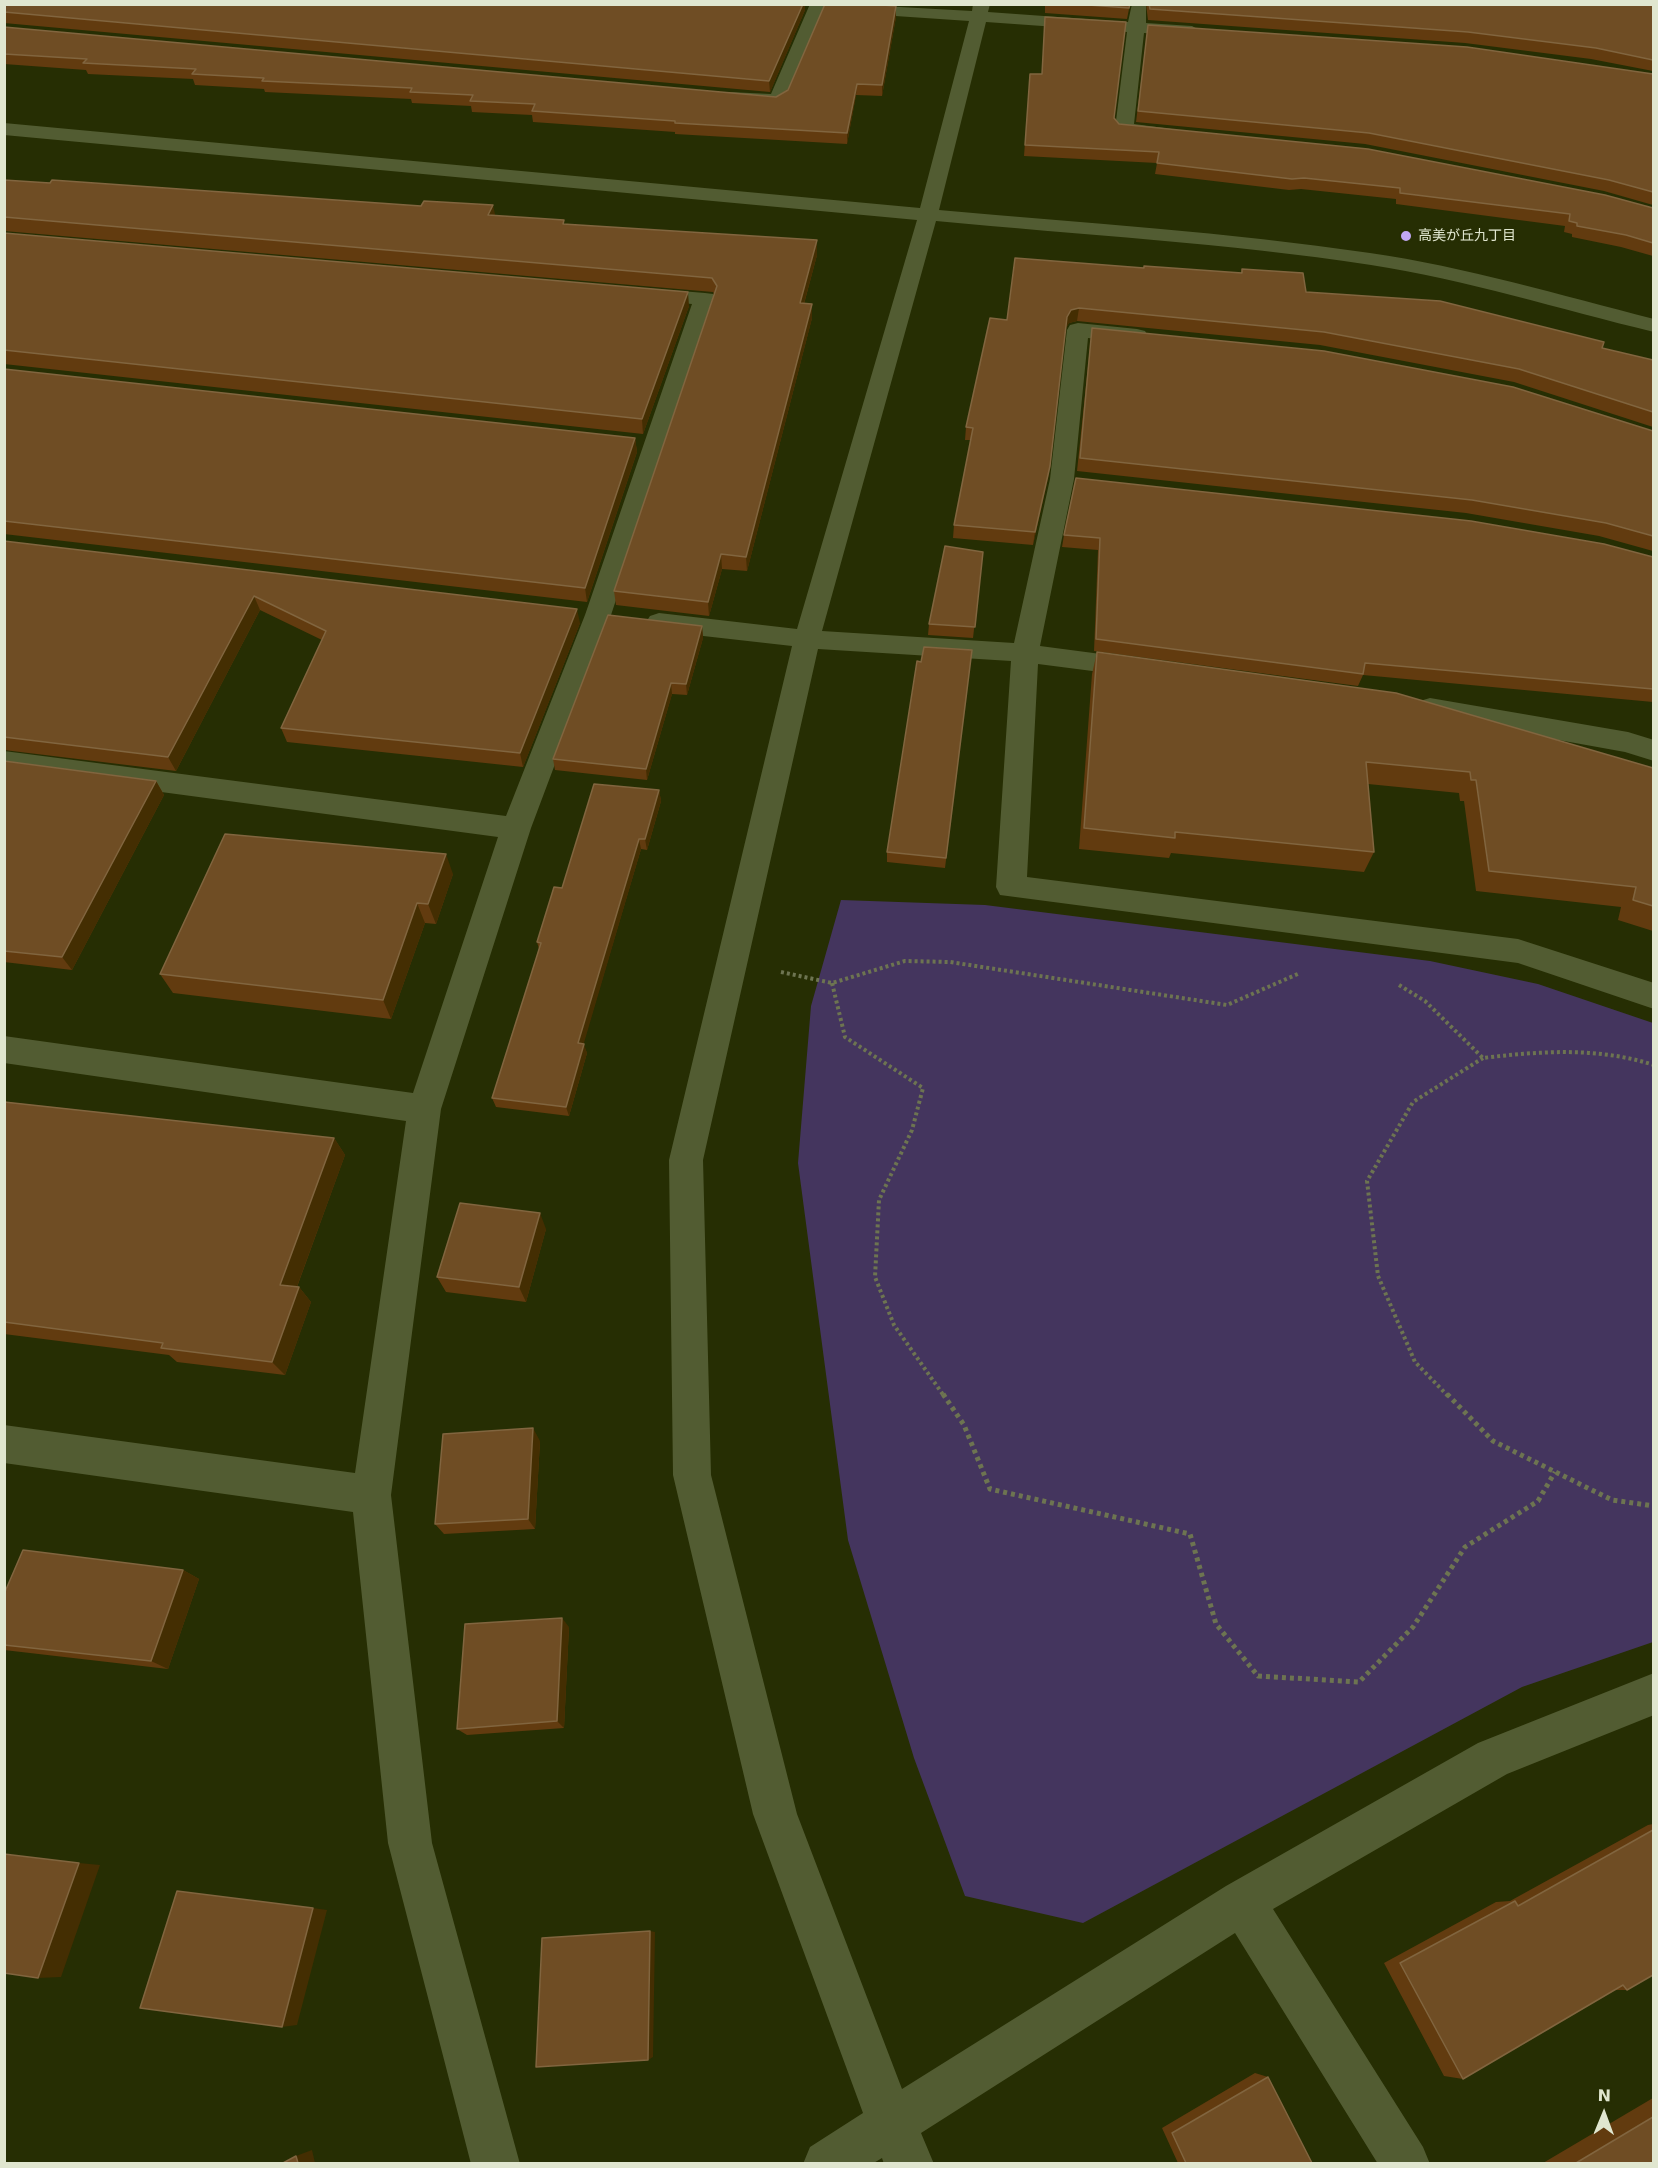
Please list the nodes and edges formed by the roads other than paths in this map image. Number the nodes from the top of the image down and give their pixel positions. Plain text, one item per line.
1 (1139, 4) edge
2 (814, 5) edge
3 (981, 11) edge
4 (1135, 27) junction
5 (1206, 32) edge
6 (717, 94) edge
7 (4, 129) edge
8 (1182, 134) edge
9 (928, 215) junction
10 (610, 291) edge
11 (1653, 326) edge
12 (1159, 338) edge
13 (607, 616) junction
14 (807, 639) junction
15 (1025, 652) junction
16 (1164, 672) edge
17 (1407, 705) edge
18 (1653, 751) edge
19 (4, 761) edge
20 (516, 828) junction
21 (1653, 996) edge
22 (4, 1049) edge
23 (424, 1109) junction
24 (6, 1449) edge
25 (372, 1495) junction
26 (1653, 1694) edge
27 (1242, 1902) junction
28 (891, 2124) junction
29 (495, 2163) edge
30 (827, 2163) edge
31 (910, 2163) edge
32 (1406, 2163) edge

1 - 4 street
2 - 3 street
2 - 6 street
3 - 4 street
3 - 9 street
4 - 5 street
4 - 8 street
7 - 9 street
9 - 11 street
9 - 14 street
10 - 13 street
12 - 15 street
13 - 14 street
13 - 20 street
14 - 15 street
14 - 28 street
15 - 16 street
15 - 21 street
17 - 18 street
19 - 20 street
20 - 23 street
22 - 23 street
23 - 25 street
24 - 25 street
25 - 29 street
26 - 27 street
27 - 28 street
27 - 32 street
28 - 30 street
28 - 31 street

